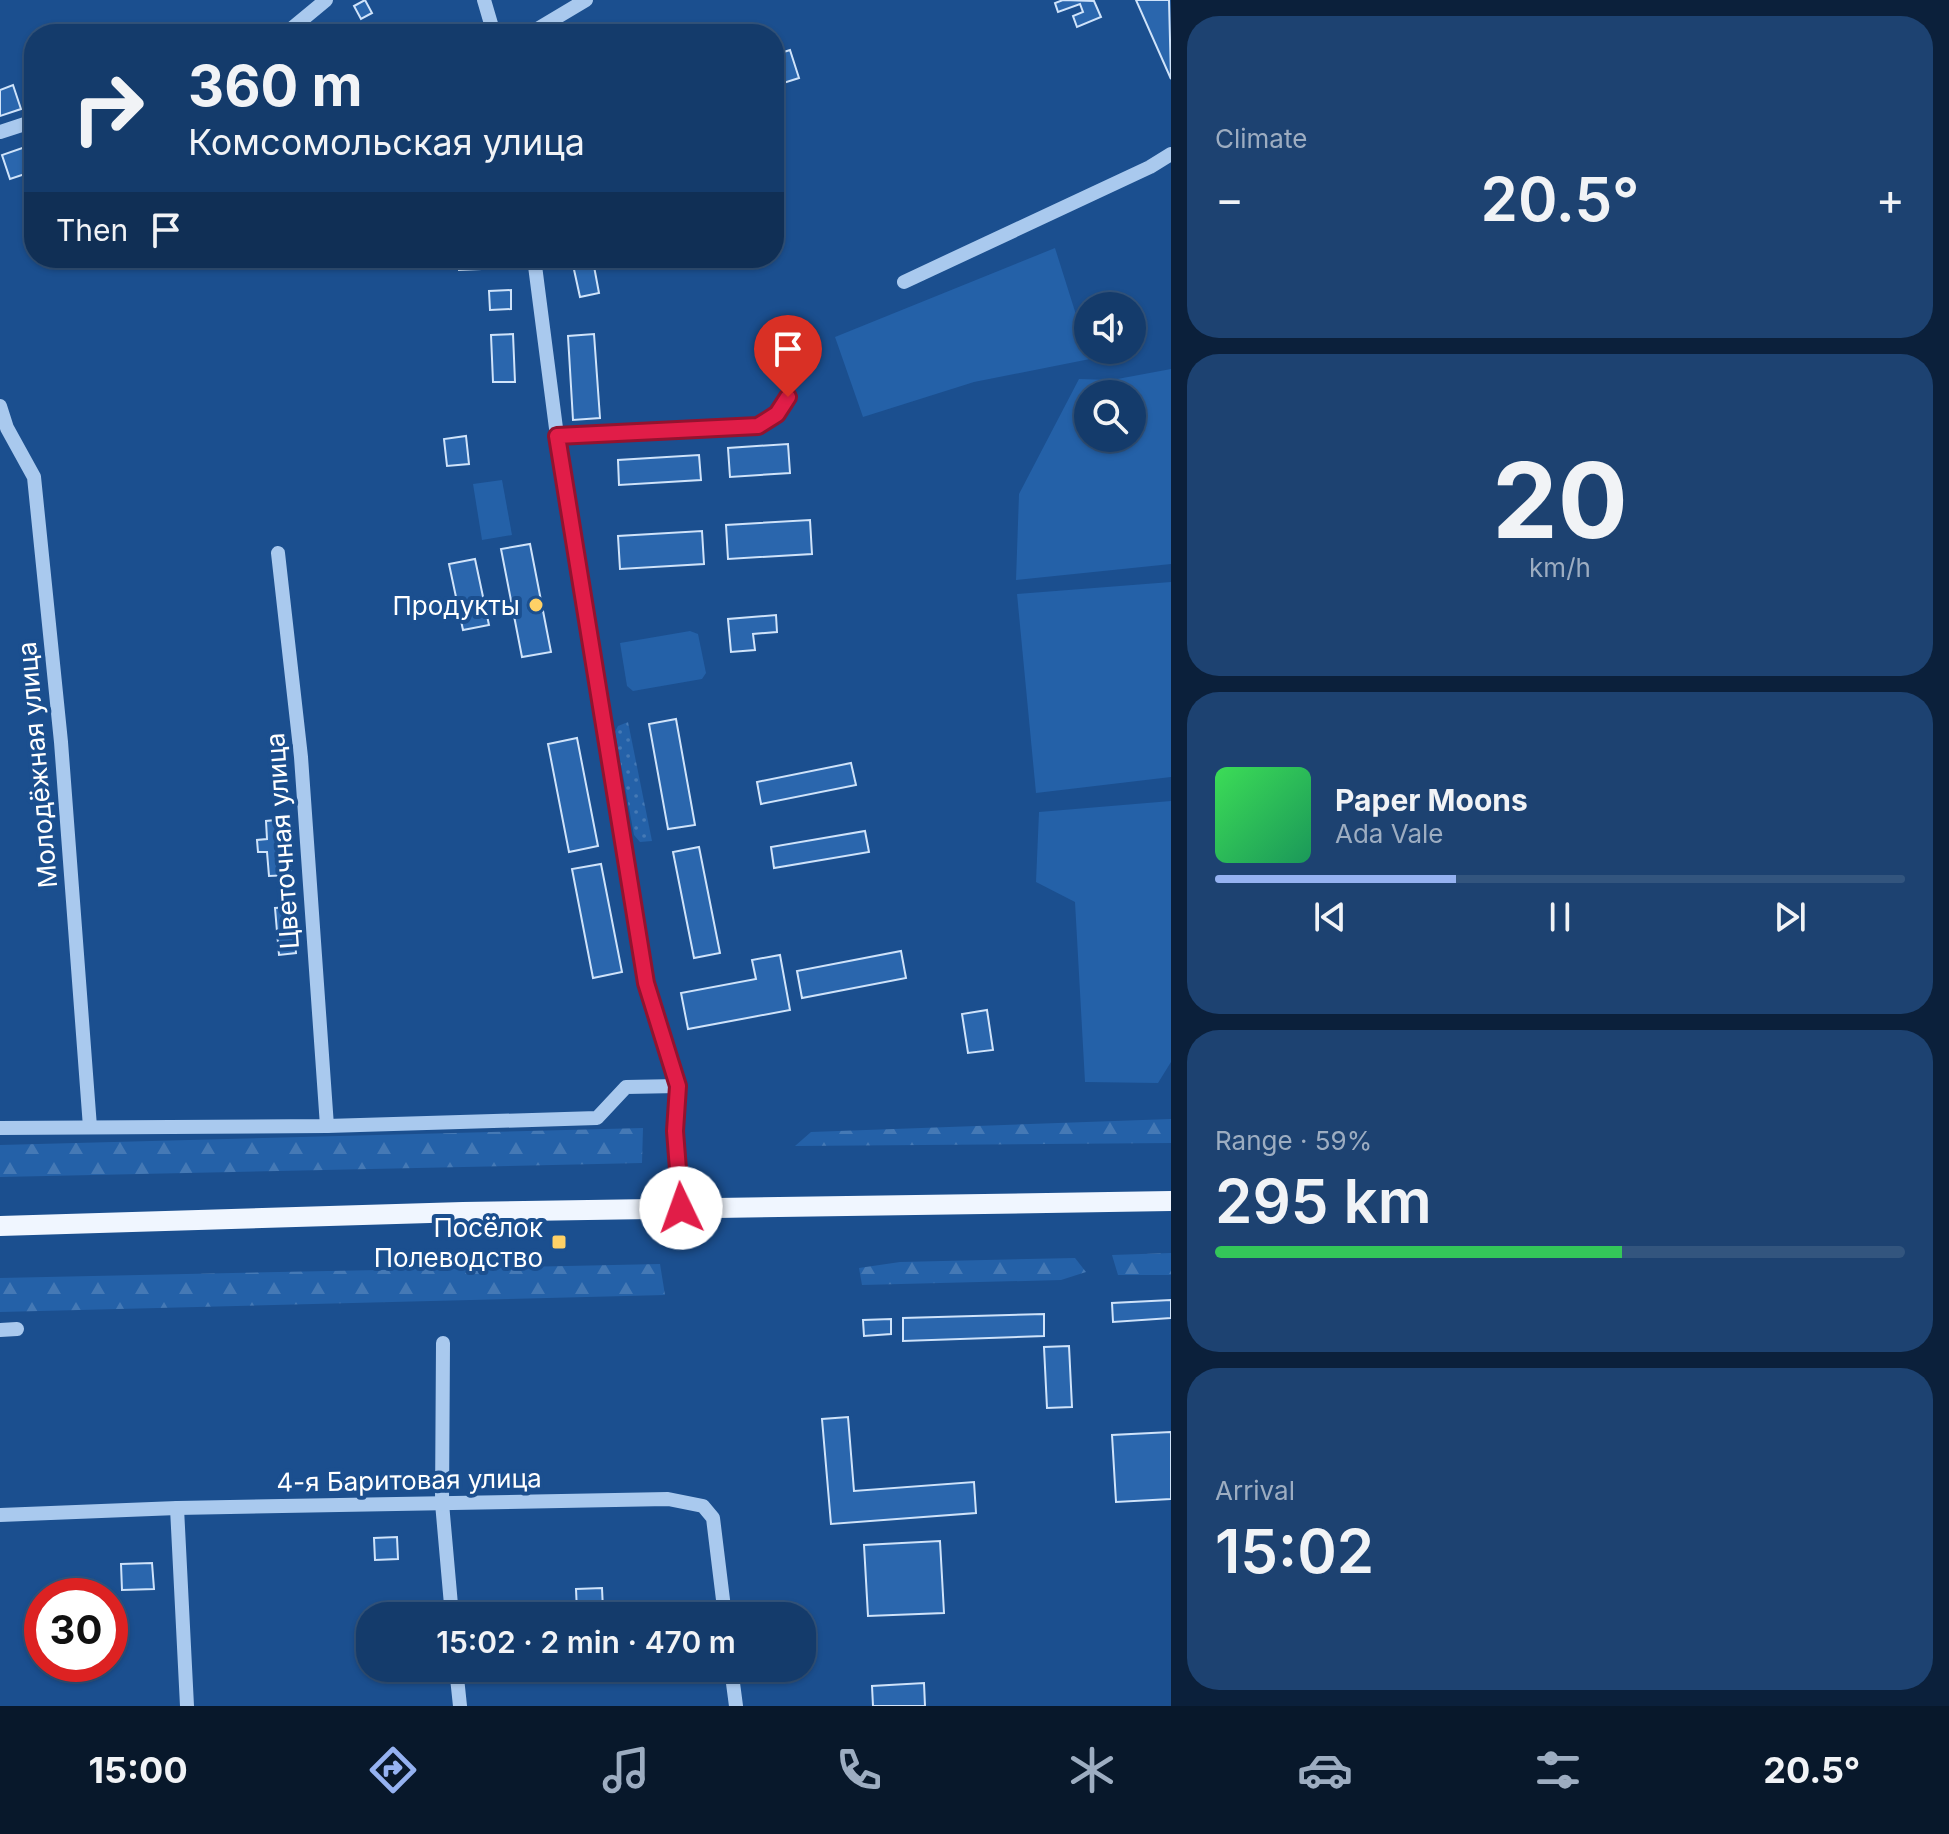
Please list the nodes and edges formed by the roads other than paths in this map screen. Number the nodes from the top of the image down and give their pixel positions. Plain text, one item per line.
1 (326, 0) edge
2 (484, 0) edge
3 (586, 0) edge
4 (297, 24) edge
5 (491, 24) edge
6 (546, 24) edge
7 (24, 124) edge
8 (0, 132) edge
9 (1171, 154) edge
10 (535, 268) edge
11 (904, 282) dead end
12 (788, 397) dead end
13 (0, 406) edge
14 (557, 436) junction
15 (278, 553) dead end
16 (678, 1086) junction
17 (327, 1126) junction
18 (90, 1127) junction
19 (0, 1128) edge
20 (1171, 1201) edge
21 (681, 1208) junction
22 (0, 1226) edge
23 (17, 1329) dead end
24 (0, 1330) edge
25 (443, 1343) dead end
26 (442, 1503) junction
27 (177, 1508) junction
28 (0, 1515) edge
29 (451, 1602) edge
30 (724, 1602) edge
31 (457, 1682) edge
32 (733, 1682) edge
33 (187, 1706) edge
34 (460, 1706) edge
35 (736, 1706) edge

1 - 4 street
2 - 5 street
3 - 6 street
7 - 8 street
9 - 11 street
10 - 14 street
12 - 14 street
13 - 18 street, Молодёжная улица
14 - 16 street
15 - 17 street, Цветочная улица
16 - 17 street
16 - 21 street
17 - 18 street
18 - 19 street
20 - 21 main road
21 - 22 main road
23 - 24 street
25 - 26 street
26 - 27 street, 4-я Баритовая улица
26 - 29 street
26 - 30 street, 4-я Баритовая улица
27 - 28 street, 4-я Баритовая улица
27 - 33 street
31 - 34 street
32 - 35 street

